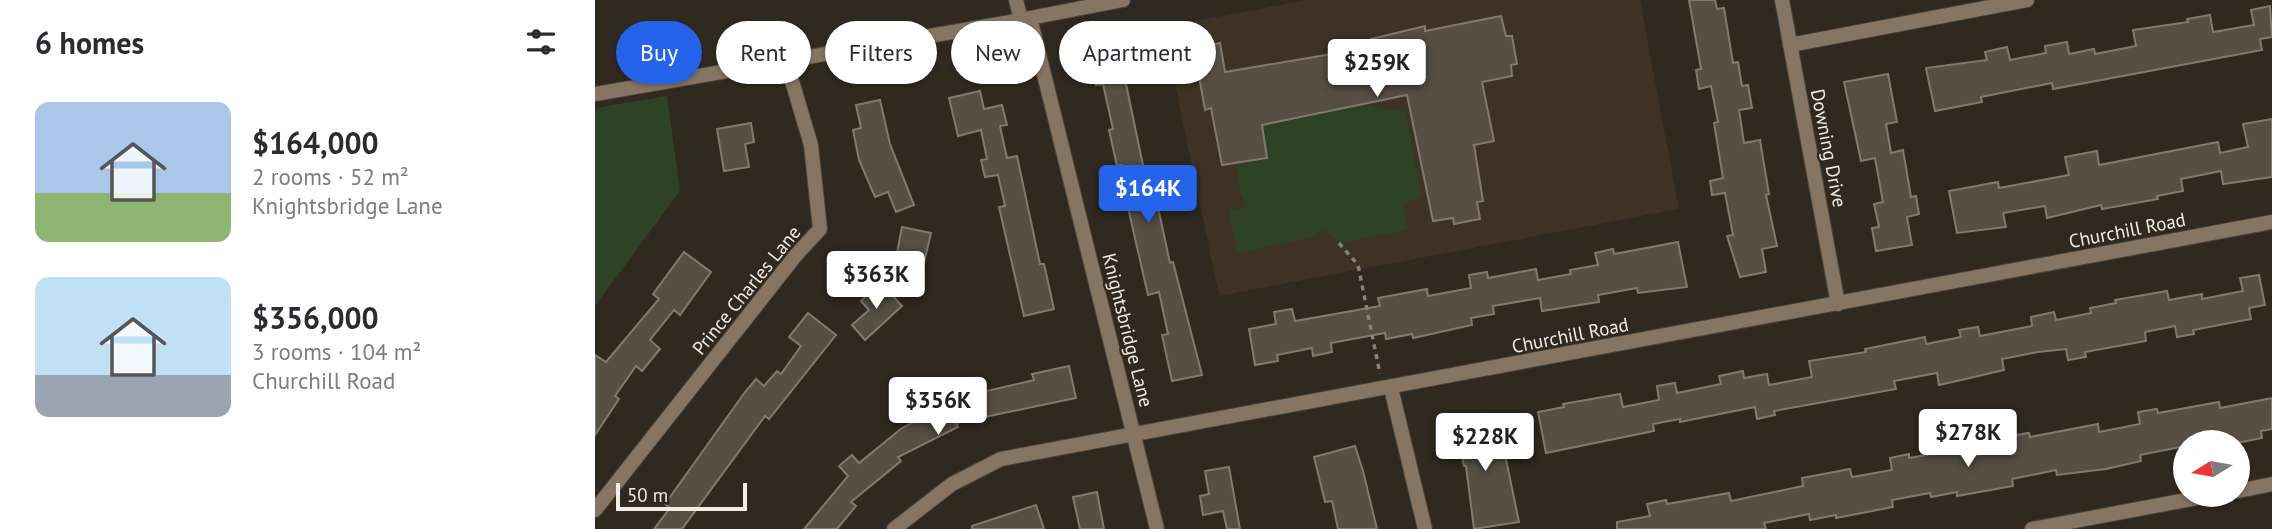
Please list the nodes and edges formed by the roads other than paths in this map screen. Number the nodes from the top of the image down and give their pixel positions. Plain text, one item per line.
1 (1016, 0) edge
2 (1123, 0) edge
3 (1782, 0) edge
4 (2027, 0) edge
5 (1025, 19) junction
6 (1790, 45) junction
7 (811, 57) edge
8 (716, 73) edge
9 (793, 84) edge
10 (595, 94) edge
11 (2272, 222) edge
12 (1838, 304) junction
13 (1387, 389) junction
14 (1135, 436) junction
15 (2272, 484) edge
16 (2251, 488) edge
17 (2173, 505) edge
18 (595, 510) edge
19 (2097, 523) edge
20 (894, 529) edge
21 (1157, 529) edge
22 (1425, 529) edge
23 (2032, 529) edge

1 - 5 street, Knightsbridge Lane
2 - 5 street
3 - 6 street, Downing Drive
4 - 6 street
5 - 7 street
5 - 14 street, Knightsbridge Lane
6 - 12 street, Downing Drive
8 - 10 street
9 - 18 street, Prince Charles Lane
11 - 12 street, Churchill Road
12 - 13 street, Churchill Road
13 - 14 street, Churchill Road
13 - 22 street
14 - 20 street, Churchill Road
14 - 21 street, Knightsbridge Lane
15 - 16 street
17 - 19 street
19 - 23 street

